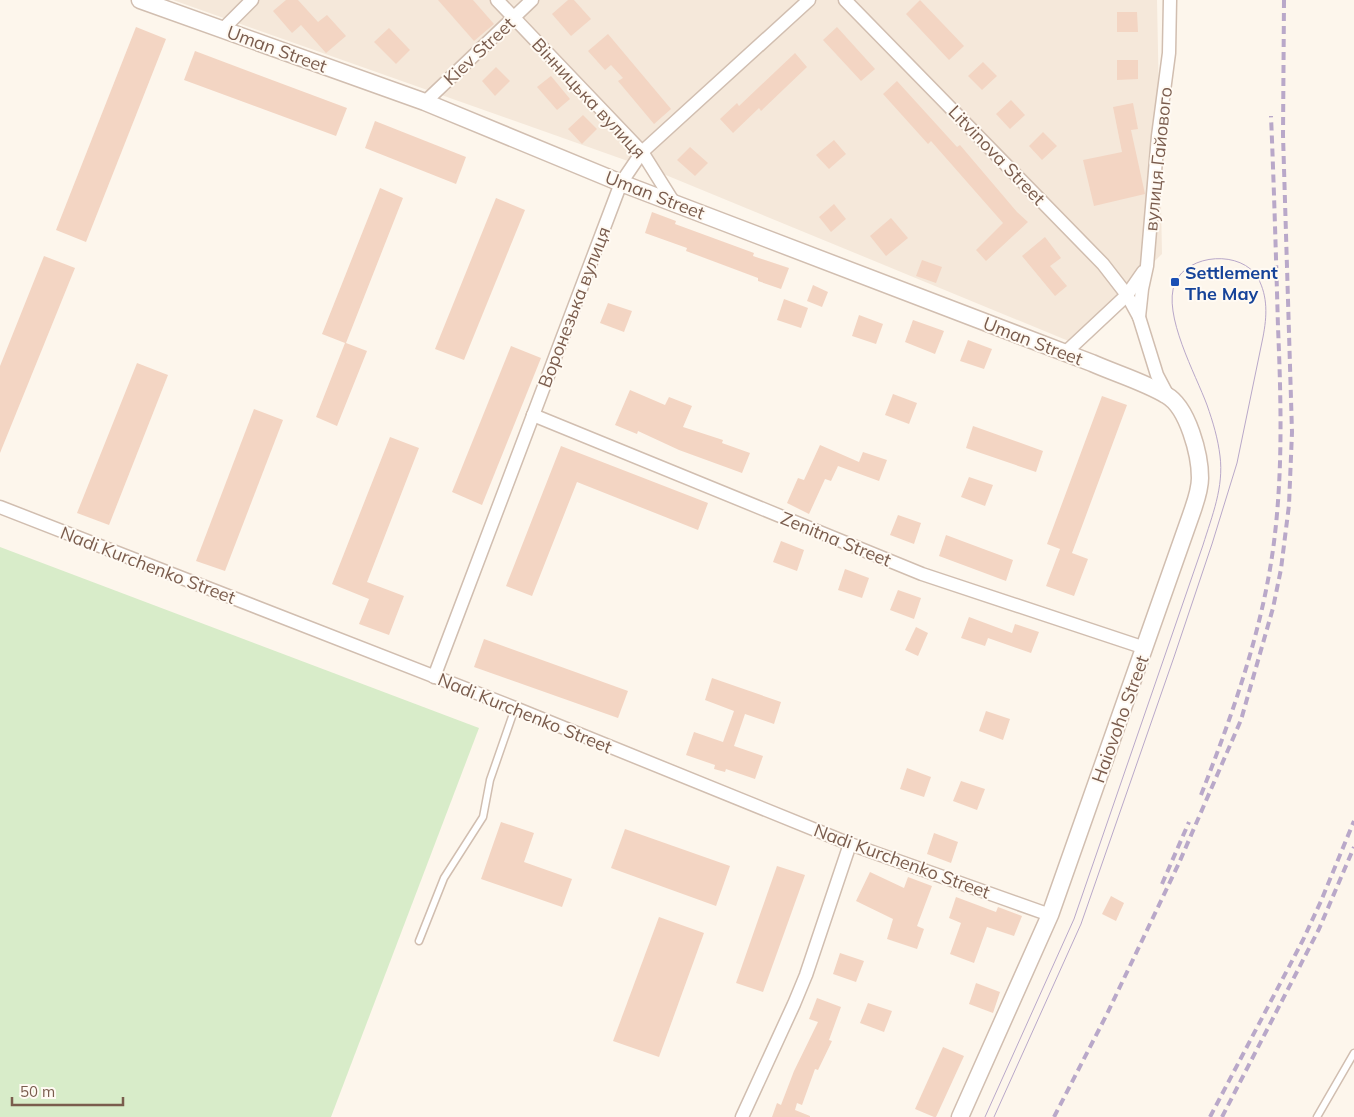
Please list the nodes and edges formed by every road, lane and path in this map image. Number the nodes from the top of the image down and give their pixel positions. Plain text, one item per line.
1 (140, 0) edge
2 (252, 0) edge
3 (497, 0) edge
4 (532, 0) edge
5 (809, 0) edge
6 (846, 0) edge
7 (1170, 0) edge
8 (515, 18) junction
9 (222, 30) junction
10 (425, 102) junction
11 (642, 152) junction
12 (621, 183) junction
13 (674, 203) junction
14 (1147, 266) junction
15 (1127, 295) junction
16 (1139, 317) junction
17 (1065, 353) junction
18 (1168, 396) junction
19 (533, 414) junction
20 (0, 507) edge
21 (1145, 648) junction
22 (434, 677) junction
23 (515, 708) junction
24 (850, 844) junction
25 (1050, 915) junction
26 (419, 941) dead end
27 (1354, 1053) edge
28 (742, 1117) edge
29 (960, 1117) edge
30 (1317, 1117) edge

1 - 9 street, Uman Street
2 - 9 street
3 - 8 street, Вінницька вулиця
4 - 8 street, Kiev Street
5 - 11 street, Воронезька вулиця
6 - 15 street, Litvinova Street
7 - 14 street, вулиця Гайового
8 - 10 street, Kiev Street
8 - 11 street, Вінницька вулиця
9 - 10 street, Uman Street
10 - 12 street, Uman Street
11 - 12 street, Воронезька вулиця
11 - 13 street, Вінницька вулиця
12 - 13 street, Uman Street
12 - 19 street, Воронезька вулиця
13 - 17 street, Uman Street
14 - 15 street
14 - 16 street, вулиця Гайового
15 - 16 street, Litvinova Street
15 - 17 street
16 - 18 street, Haiovoho Street
17 - 18 street, Uman Street
18 - 21 street, Haiovoho Street
19 - 21 street, Zenitna Street
19 - 22 street, Воронезька вулиця
20 - 22 street, Nadi Kurchenko Street
21 - 25 street, Haiovoho Street
22 - 23 street, Nadi Kurchenko Street
23 - 24 street, Nadi Kurchenko Street
23 - 26 lane
24 - 25 street, Nadi Kurchenko Street
24 - 28 street
25 - 29 street, Haiovoho Street
27 - 30 lane

